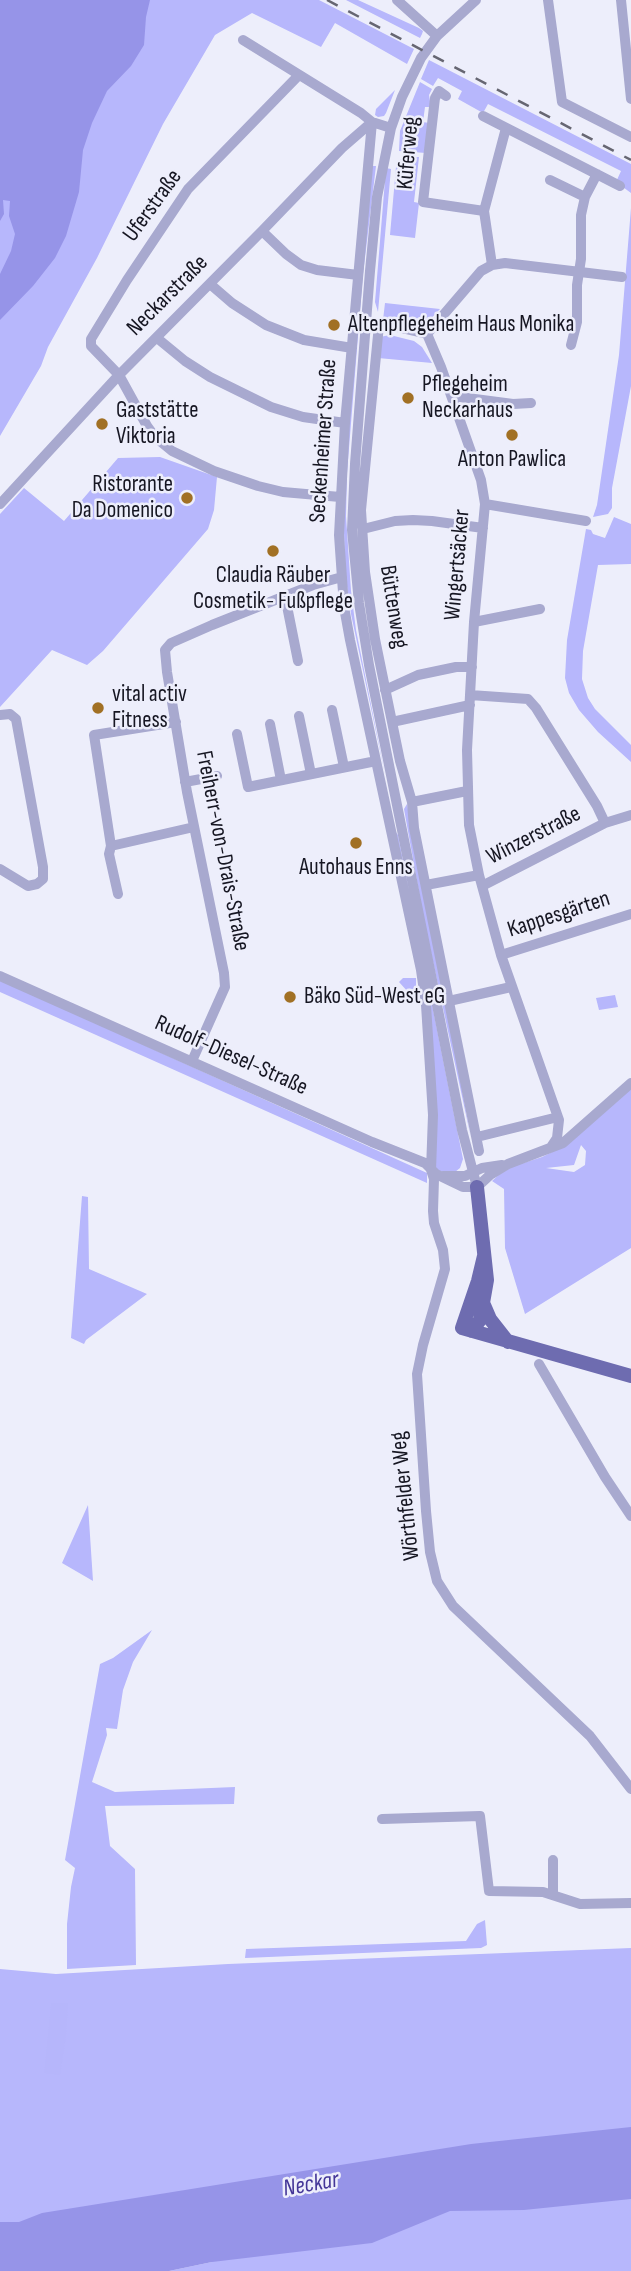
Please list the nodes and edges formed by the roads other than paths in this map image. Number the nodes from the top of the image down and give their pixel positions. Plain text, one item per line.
1 (476, 0) edge
2 (548, 0) edge
3 (621, 0) edge
4 (402, 2) edge
5 (437, 36) junction
6 (243, 40) dead end
7 (629, 55) edge
8 (298, 76) junction
9 (442, 93) dead end
10 (631, 99) edge
11 (483, 116) dead end
12 (372, 122) junction
13 (391, 128) junction
14 (506, 128) junction
15 (631, 137) edge
16 (597, 174) junction
17 (550, 180) dead end
18 (620, 186) dead end
19 (585, 197) junction
20 (484, 211) junction
21 (262, 231) junction
22 (492, 265) junction
23 (579, 272) junction
24 (358, 275) junction
25 (622, 276) dead end
26 (210, 284) junction
27 (366, 324) junction
28 (379, 325) junction
29 (427, 334) junction
30 (157, 338) junction
31 (571, 345) dead end
32 (352, 348) junction
33 (119, 375) junction
34 (452, 396) junction
35 (531, 403) dead end
36 (345, 423) junction
37 (340, 498) junction
38 (0, 504) edge
39 (485, 504) junction
40 (586, 521) dead end
41 (483, 528) junction
42 (363, 529) junction
43 (342, 577) junction
44 (285, 596) junction
45 (540, 609) dead end
46 (474, 622) junction
47 (298, 661) dead end
48 (472, 667) junction
49 (385, 690) junction
50 (470, 700) junction
51 (332, 710) dead end
52 (0, 715) edge
53 (299, 716) dead end
54 (176, 722) junction
55 (392, 722) junction
56 (270, 724) dead end
57 (237, 734) dead end
58 (376, 761) junction
59 (344, 767) junction
60 (311, 774) junction
61 (217, 776) dead end
62 (281, 780) junction
63 (185, 782) junction
64 (467, 791) junction
65 (412, 802) junction
66 (631, 816) edge
67 (605, 823) junction
68 (194, 827) junction
69 (111, 846) junction
70 (0, 869) edge
71 (480, 880) junction
72 (426, 886) junction
73 (118, 894) dead end
74 (631, 914) edge
75 (501, 955) junction
76 (0, 976) edge
77 (512, 987) junction
78 (449, 1001) junction
79 (192, 1061) junction
80 (631, 1083) edge
81 (559, 1119) junction
82 (583, 1126) junction
83 (478, 1138) junction
84 (551, 1147) junction
85 (479, 1151) dead end
86 (508, 1164) junction
87 (431, 1170) junction
88 (473, 1172) junction
89 (443, 1176) junction
90 (477, 1187) junction
91 (484, 1256) junction
92 (484, 1305) junction
93 (467, 1329) junction
94 (508, 1342) junction
95 (539, 1364) dead end
96 (631, 1376) edge
97 (631, 1516) edge
98 (631, 1789) edge
99 (382, 1819) dead end
100 (553, 1860) dead end
101 (553, 1895) junction
102 (631, 1903) edge

1 - 5 street
2 - 15 street
3 - 7 street
4 - 5 street
5 - 13 street
6 - 8 street
7 - 10 street
8 - 12 street
8 - 33 street, Uferstraße
9 - 20 street, Küferweg
11 - 14 street
12 - 13 street
12 - 21 street, Neckarstraße
12 - 24 street, Seckenheimer Straße
13 - 27 street
14 - 16 street
14 - 20 street
16 - 18 street
16 - 19 street
17 - 19 street
19 - 23 street
20 - 22 street
21 - 24 street
21 - 26 street, Neckarstraße
22 - 23 street
22 - 29 street
23 - 25 street
23 - 31 street
24 - 32 street, Seckenheimer Straße
26 - 30 street, Neckarstraße
26 - 32 street
27 - 28 street
27 - 88 street
28 - 29 street
28 - 42 street, Büttenweg
29 - 34 street, Wingertsäcker
30 - 33 street, Neckarstraße
30 - 36 street
32 - 36 street, Seckenheimer Straße
33 - 37 street
33 - 38 street, Neckarstraße
34 - 35 street
34 - 39 street, Wingertsäcker
36 - 37 street, Seckenheimer Straße
37 - 43 street, Seckenheimer Straße
39 - 40 street
39 - 41 street, Wingertsäcker
41 - 42 street
41 - 46 street, Wingertsäcker
42 - 49 street, Büttenweg
43 - 44 street, Freiherr-von-Drais-Straße
43 - 58 street, Seckenheimer Straße
44 - 47 street
44 - 54 street, Freiherr-von-Drais-Straße
45 - 46 street
46 - 48 street, Wingertsäcker
48 - 49 street, Büttenweg
48 - 50 street, Wingertsäcker
49 - 55 street, Büttenweg
50 - 55 street
50 - 64 street, Wingertsäcker
50 - 67 street, Winzerstraße
51 - 59 street
52 - 70 street
53 - 60 street
54 - 63 street, Freiherr-von-Drais-Straße
54 - 69 street
55 - 65 street
56 - 62 street
57 - 62 street
58 - 59 street
58 - 87 street, Seckenheimer Straße
59 - 60 street
60 - 62 street
61 - 63 street
63 - 68 street, Freiherr-von-Drais-Straße
64 - 65 street
64 - 71 street, Wingertsäcker
65 - 72 street
66 - 67 street, Winzerstraße
67 - 71 street, Winzerstraße
68 - 69 street
68 - 79 street, Freiherr-von-Drais-Straße
69 - 73 street
71 - 72 street
71 - 75 street, Wingertsäcker
72 - 78 street
74 - 75 street, Kappesgärten
75 - 77 street, Wingertsäcker
76 - 79 street, Rudolf-Diesel-Straße
77 - 78 street
77 - 81 street, Wingertsäcker
78 - 83 street
79 - 87 street, Rudolf-Diesel-Straße
80 - 82 street
81 - 82 street
81 - 83 street
81 - 84 street
82 - 84 street
83 - 85 street
84 - 86 street
86 - 88 street
86 - 90 street
87 - 89 street, Rudolf-Diesel-Straße
87 - 98 street, Wörthfelder Weg
88 - 89 street
88 - 90 street
89 - 90 street, Rudolf-Diesel-Straße
90 - 91 main road
91 - 92 main road
91 - 93 main road
92 - 93 main road
92 - 94 main road
93 - 94 main road
94 - 96 main road
95 - 97 street
99 - 101 street
100 - 101 street
101 - 102 street

